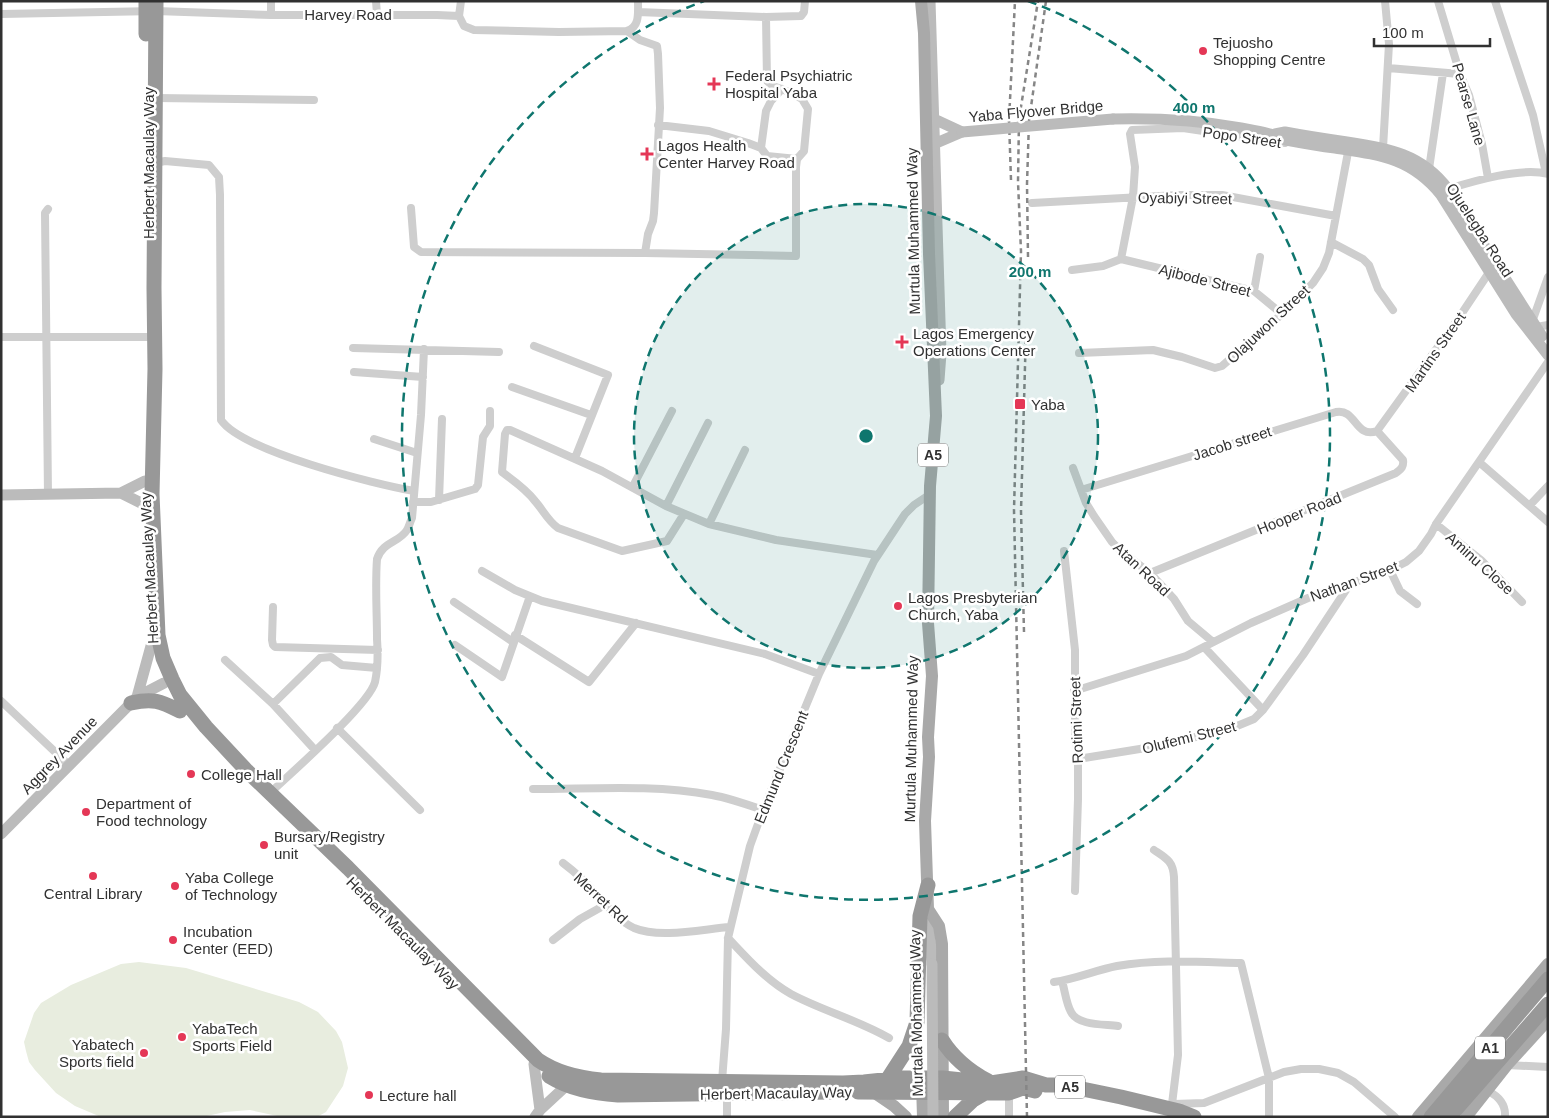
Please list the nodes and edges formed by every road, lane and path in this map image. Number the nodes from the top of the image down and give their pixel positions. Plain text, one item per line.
1 (271, 1) edge
2 (376, 1) edge
3 (461, 1) edge
4 (638, 1) edge
5 (805, 1) edge
6 (921, 1) edge
7 (930, 1) edge
8 (1385, 1) edge
9 (1438, 1) edge
10 (1495, 1) edge
11 (151, 6) edge
12 (638, 12) junction
13 (1, 14) edge
14 (271, 14) junction
15 (377, 14) junction
16 (459, 16) junction
17 (766, 17) junction
18 (627, 31) junction
19 (1388, 68) junction
20 (1443, 73) junction
21 (1460, 74) junction
22 (782, 89) junction
23 (156, 98) junction
24 (314, 100) dead end
25 (934, 119) junction
26 (1113, 119) joint
27 (658, 125) junction
28 (962, 132) junction
29 (1269, 134) junction
30 (1304, 143) junction
31 (934, 144) junction
32 (1349, 146) junction
33 (761, 148) junction
34 (1383, 148) junction
35 (797, 159) junction
36 (155, 163) junction
37 (1429, 169) junction
38 (1547, 173) edge
39 (1488, 178) junction
40 (1448, 190) junction
41 (1133, 197) junction
42 (1032, 203) dead end
43 (48, 208) dead end
44 (411, 208) dead end
45 (1336, 216) junction
46 (1331, 242) junction
47 (646, 253) junction
48 (1260, 257) dead end
49 (1121, 259) junction
50 (1072, 270) dead end
51 (1490, 271) junction
52 (1548, 277) edge
53 (1254, 291) junction
54 (1393, 310) dead end
55 (1282, 314) junction
56 (1534, 324) junction
57 (1548, 325) edge
58 (46, 336) junction
59 (1, 337) edge
60 (148, 337) junction
61 (1548, 344) edge
62 (534, 346) dead end
63 (353, 348) dead end
64 (424, 349) junction
65 (499, 352) dead end
66 (1079, 353) dead end
67 (1548, 355) edge
68 (1548, 362) edge
69 (354, 372) dead end
70 (423, 376) junction
71 (512, 387) dead end
72 (490, 411) dead end
73 (672, 411) dead end
74 (591, 415) junction
75 (936, 416) junction
76 (442, 419) dead end
77 (708, 423) dead end
78 (1377, 431) junction
79 (374, 439) dead end
80 (745, 450) dead end
81 (417, 453) junction
82 (575, 458) junction
83 (1480, 462) junction
84 (1073, 468) dead end
85 (145, 481) junction
86 (633, 486) junction
87 (930, 486) junction
88 (1548, 486) edge
89 (1081, 490) junction
90 (414, 491) junction
91 (121, 493) junction
92 (1, 495) edge
93 (48, 495) junction
94 (439, 500) junction
95 (413, 502) junction
96 (145, 505) junction
97 (1530, 505) junction
98 (666, 506) junction
99 (684, 514) junction
100 (1548, 522) edge
101 (709, 524) junction
102 (1436, 524) junction
103 (1064, 551) dead end
104 (877, 555) junction
105 (1390, 570) junction
106 (482, 571) dead end
107 (1150, 573) junction
108 (1350, 584) junction
109 (530, 596) junction
110 (454, 602) dead end
111 (1522, 602) dead end
112 (1417, 604) dead end
113 (273, 607) dead end
114 (636, 623) junction
115 (514, 638) junction
116 (1213, 642) junction
117 (455, 645) dead end
118 (151, 646) junction
119 (1204, 647) junction
120 (378, 650) junction
121 (225, 660) dead end
122 (377, 668) junction
123 (819, 674) junction
124 (164, 683) junction
125 (1074, 691) junction
126 (134, 700) junction
127 (1, 701) edge
128 (273, 704) junction
129 (1263, 710) junction
130 (180, 712) junction
131 (337, 728) junction
132 (315, 750) junction
133 (1078, 759) junction
134 (70, 766) junction
135 (533, 789) dead end
136 (270, 793) junction
137 (420, 810) dead end
138 (763, 810) junction
139 (1, 834) edge
140 (1154, 850) dead end
141 (563, 863) dead end
142 (928, 885) junction
143 (1075, 891) dead end
144 (605, 905) junction
145 (928, 909) junction
146 (730, 927) junction
147 (728, 938) junction
148 (554, 940) dead end
149 (1175, 961) junction
150 (1548, 964) edge
151 (1548, 969) edge
152 (1548, 974) edge
153 (1548, 979) edge
154 (1530, 993) junction
155 (1547, 1008) edge
156 (1118, 1026) dead end
157 (889, 1038) dead end
158 (942, 1040) junction
159 (534, 1064) junction
160 (1507, 1065) junction
161 (1548, 1067) edge
162 (1269, 1078) junction
163 (887, 1080) junction
164 (567, 1085) junction
165 (922, 1085) junction
166 (944, 1085) junction
167 (724, 1087) junction
168 (988, 1088) junction
169 (1488, 1091) junction
170 (1009, 1093) junction
171 (863, 1094) junction
172 (1167, 1110) edge
173 (538, 1113) edge
174 (727, 1117) edge
175 (906, 1117) edge
176 (923, 1117) edge
177 (933, 1117) edge
178 (943, 1117) edge
179 (955, 1117) edge
180 (1009, 1117) edge
181 (1194, 1117) edge
182 (1269, 1117) edge
183 (1395, 1117) edge
184 (1418, 1117) edge
185 (1431, 1117) edge
186 (1449, 1117) edge
187 (1466, 1117) edge
188 (1505, 1117) edge

1 - 14 street
2 - 15 street
3 - 16 street
4 - 12 street
5 - 17 street
6 - 75 main road, Murtula Muhammed Way / A5
7 - 25 main road
8 - 19 street
9 - 21 street, Pearse Lane
10 - 38 street
11 - 13 street, Harvey Road
11 - 14 street, Harvey Road
11 - 23 highway, Herbert Macaulay Way
11 - 60 highway, Herbert Macaulay Way
12 - 17 street
12 - 18 street
14 - 15 street, Harvey Road
15 - 16 street, Harvey Road
16 - 18 street
17 - 22 street
18 - 27 street
19 - 20 street
19 - 34 street
20 - 21 street
20 - 37 street
21 - 39 street, Pearse Lane
22 - 33 street
22 - 35 street
23 - 24 street
23 - 36 highway, Herbert Macaulay Way
25 - 28 main road, Yaba Flyover Bridge
25 - 31 main road
26 - 28 main road, Yaba Flyover Bridge, bridge
26 - 29 main road, Ojuelegba Road
27 - 33 street
27 - 47 street
28 - 31 main road, Yaba Flyover Bridge
29 - 30 main road, Ojuelegba Road
29 - 32 main road, Ojuelegba Road
30 - 32 main road, Ojuelegba Road
30 - 41 street, Popo Street
31 - 75 main road
32 - 34 main road, Ojuelegba Road
32 - 45 street, Olajuwon Street
32 - 51 main road, Ojuelegba Road
33 - 35 street
34 - 37 main road, Ojuelegba Road
35 - 47 street
36 - 90 street
36 - 136 highway, Herbert Macaulay Way
37 - 40 main road, Ojuelegba Road
38 - 39 street
39 - 40 street
40 - 56 main road, Ojuelegba Road
41 - 42 street, Oyabiyi Street
41 - 45 street, Oyabiyi Street
41 - 49 street, Popo Street
43 - 58 street
44 - 47 street
45 - 46 street, Olajuwon Street
46 - 54 street
46 - 55 street, Olajuwon Street
48 - 53 street
49 - 50 street
49 - 53 street, Ajibode Street
51 - 67 main road, Ojuelegba Road
51 - 78 street, Martins Street
52 - 56 street
53 - 55 street, Ajibode Street
55 - 66 street, Olajuwon Street
56 - 57 street
56 - 61 main road, Ojuelegba Road
58 - 59 street
58 - 60 street
58 - 93 street
60 - 85 highway, Herbert Macaulay Way
62 - 74 street
63 - 64 street
64 - 65 street
64 - 70 street
68 - 83 street, Nathan Street
69 - 70 street
70 - 81 street
71 - 74 street
72 - 94 street
73 - 86 street
74 - 82 street
75 - 87 main road, Murtula Muhammed Way / A5
76 - 94 street
77 - 98 street
78 - 89 street, Jacob street
78 - 107 street, Hooper Road
79 - 81 street
80 - 101 street
81 - 90 street
82 - 86 street
82 - 99 street
83 - 97 street
83 - 102 street, Nathan Street
84 - 89 street, Atan Road
85 - 91 main road
85 - 96 highway, Herbert Macaulay Way
86 - 98 street
87 - 104 street, Edmund Crescent
87 - 142 main road, Murtula Muhammed Way / A5
88 - 97 street
89 - 107 street, Atan Road
90 - 95 street
91 - 93 main road
91 - 96 main road
92 - 93 main road
94 - 95 street
95 - 120 street
96 - 118 highway, Herbert Macaulay Way
97 - 100 street
98 - 99 street
99 - 101 street
101 - 104 street
102 - 105 street, Nathan Street
102 - 111 street, Aminu Close
103 - 125 street, Rotimi Street
104 - 123 street, Edmund Crescent
105 - 108 street, Nathan Street
105 - 112 street
106 - 109 street
107 - 116 street, Atan Road
108 - 116 street, Nathan Street
108 - 129 street, Olufemi Street
109 - 114 street
109 - 115 street
110 - 115 street
113 - 120 street
114 - 115 street
114 - 123 street
115 - 117 street
116 - 119 street, Nathan Street
118 - 124 highway, Herbert Macaulay Way
118 - 126 main road
119 - 125 street, Nathan Street
119 - 129 street
120 - 122 street
121 - 128 street
122 - 128 street
122 - 131 street
123 - 138 street, Edmund Crescent
124 - 126 main road
124 - 130 highway, Herbert Macaulay Way
125 - 133 street, Rotimi Street
126 - 130 highway
126 - 134 main road, Aggrey Avenue
127 - 134 street
128 - 132 street
129 - 133 street, Olufemi Street
130 - 159 highway, Herbert Macaulay Way
131 - 132 street
131 - 137 street
132 - 136 street
133 - 143 street, Rotimi Street
134 - 139 main road, Aggrey Avenue
135 - 138 street
136 - 167 highway, Herbert Macaulay Way
138 - 146 street, Edmund Crescent
140 - 149 street
141 - 144 street, Merret Rd
142 - 145 main road, Murtula Muhammed Way / A5
142 - 163 highway
144 - 146 street, Merret Rd
144 - 148 street
145 - 158 main road, A5
145 - 177 main road, Murtala Mohammed Way, bridge
146 - 147 street, Edmund Crescent
147 - 157 street
147 - 167 street, Edmund Crescent
149 - 156 street
149 - 162 street
149 - 172 street
150 - 154 main road
151 - 154 highway
152 - 154 highway
153 - 154 highway, A1
154 - 184 main road
154 - 185 highway, A1
155 - 160 main road
155 - 186 highway, A1
158 - 166 main road, A5
158 - 168 highway
159 - 164 highway, Herbert Macaulay Way
159 - 173 main road
160 - 161 street
160 - 169 main road
162 - 172 street
162 - 182 street
162 - 183 street
163 - 165 highway, Herbert Macaulay Way
163 - 167 highway, Herbert Macaulay Way
164 - 167 highway, Herbert Macaulay Way
164 - 173 main road
165 - 166 highway, A5
165 - 171 highway, Herbert Macaulay Way
165 - 176 main road
166 - 168 highway, A5
166 - 178 main road
167 - 171 highway, Herbert Macaulay Way
167 - 174 street, Edmund Crescent
168 - 170 highway, A5
168 - 172 highway, A5
168 - 179 highway
169 - 187 main road
169 - 188 street
170 - 172 highway, A5
170 - 180 street
171 - 175 main road
172 - 181 highway, A5

